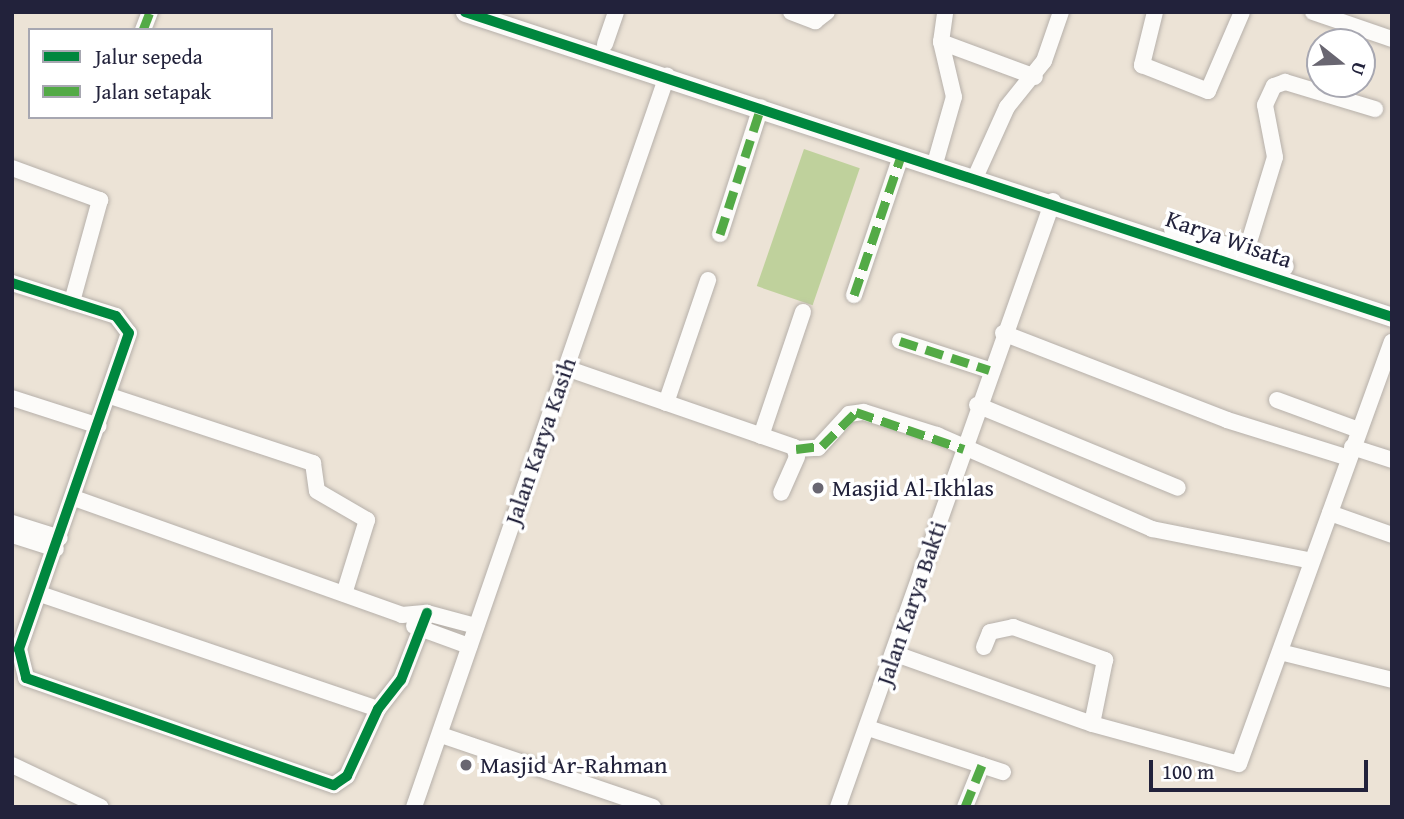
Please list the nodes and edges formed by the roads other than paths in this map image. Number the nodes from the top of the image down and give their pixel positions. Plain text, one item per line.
1 (465, 12) edge
2 (503, 12) edge
3 (791, 12) edge
4 (827, 12) edge
5 (945, 12) edge
6 (1062, 12) edge
7 (1155, 12) edge
8 (1242, 12) edge
9 (1321, 13) edge
10 (610, 14) edge
11 (1392, 39) edge
12 (941, 42) junction
13 (605, 44) junction
14 (667, 76) junction
15 (1035, 77) junction
16 (761, 107) junction
17 (1375, 109) dead end
18 (901, 156) junction
19 (936, 162) junction
20 (12, 168) edge
21 (976, 174) junction
22 (1053, 201) junction
23 (720, 234) dead end
24 (1246, 252) junction
25 (708, 280) dead end
26 (12, 283) edge
27 (854, 295) dead end
28 (72, 302) junction
29 (1392, 305) edge
30 (803, 312) dead end
31 (1392, 317) edge
32 (1003, 333) junction
33 (900, 341) dead end
34 (1392, 342) edge
35 (566, 368) junction
36 (989, 370) junction
37 (110, 396) junction
38 (12, 398) edge
39 (1277, 400) dead end
40 (666, 403) junction
41 (977, 405) junction
42 (99, 426) junction
43 (1359, 430) junction
44 (761, 436) junction
45 (796, 449) junction
46 (964, 449) junction
47 (1351, 452) junction
48 (1392, 460) edge
49 (1178, 488) dead end
50 (780, 493) dead end
51 (74, 498) junction
52 (1330, 513) junction
53 (12, 523) edge
54 (12, 535) edge
55 (1392, 535) edge
56 (58, 544) junction
57 (1312, 561) junction
58 (40, 594) junction
59 (344, 594) junction
60 (427, 613) junction
61 (402, 615) junction
62 (476, 626) junction
63 (421, 633) junction
64 (469, 646) junction
65 (984, 647) dead end
66 (16, 648) edge
67 (1280, 652) junction
68 (893, 653) junction
69 (1392, 680) edge
70 (378, 709) junction
71 (1092, 724) junction
72 (866, 732) junction
73 (441, 735) junction
74 (12, 765) edge
75 (982, 765) junction
76 (1003, 772) dead end
77 (101, 807) edge
78 (414, 807) edge
79 (653, 807) edge
80 (838, 807) edge
81 (965, 807) edge

1 - 14 street
2 - 13 street, Karya Wisata
3 - 4 street
5 - 12 street
6 - 15 street
7 - 8 street
9 - 11 street
10 - 13 street
12 - 15 street
12 - 19 street
13 - 19 street, Karya Wisata
14 - 16 street
14 - 35 street, Jalan Karya Kasih
15 - 21 street
16 - 18 street
16 - 23 street
17 - 24 street
18 - 19 street
18 - 27 street
19 - 21 street, Karya Wisata
20 - 28 street
21 - 22 street, Karya Wisata
21 - 24 street, Karya Wisata
22 - 31 street, Karya Wisata
22 - 32 street, Jalan Karya Bakti
24 - 29 street, Karya Wisata
25 - 40 street
26 - 28 street
28 - 37 street
30 - 44 street
32 - 36 street, Jalan Karya Bakti
32 - 47 street
33 - 36 street
34 - 43 street
35 - 40 street
35 - 62 street, Jalan Karya Kasih
36 - 41 street, Jalan Karya Bakti
37 - 42 street
37 - 59 street
38 - 42 street
39 - 43 street
40 - 44 street
41 - 46 street, Jalan Karya Bakti
41 - 49 street
42 - 51 street
43 - 47 street
44 - 45 street
45 - 46 street
45 - 50 street
46 - 57 street
46 - 68 street, Jalan Karya Bakti
47 - 48 street
47 - 52 street
51 - 56 street
51 - 59 street
52 - 55 street
52 - 57 street
53 - 56 street
54 - 56 street
56 - 58 street
57 - 67 street
58 - 66 street
58 - 70 street
59 - 61 street
60 - 61 street
60 - 62 street
60 - 63 street
61 - 63 street
62 - 64 street, Jalan Karya Kasih
63 - 64 street
63 - 70 street
64 - 73 street, Jalan Karya Kasih
65 - 71 street
66 - 70 street
67 - 69 street
67 - 71 street
68 - 71 street
68 - 72 street, Jalan Karya Bakti
72 - 75 street
72 - 80 street, Jalan Karya Bakti
73 - 78 street, Jalan Karya Kasih
73 - 79 street
74 - 77 street
75 - 76 street
75 - 81 street

